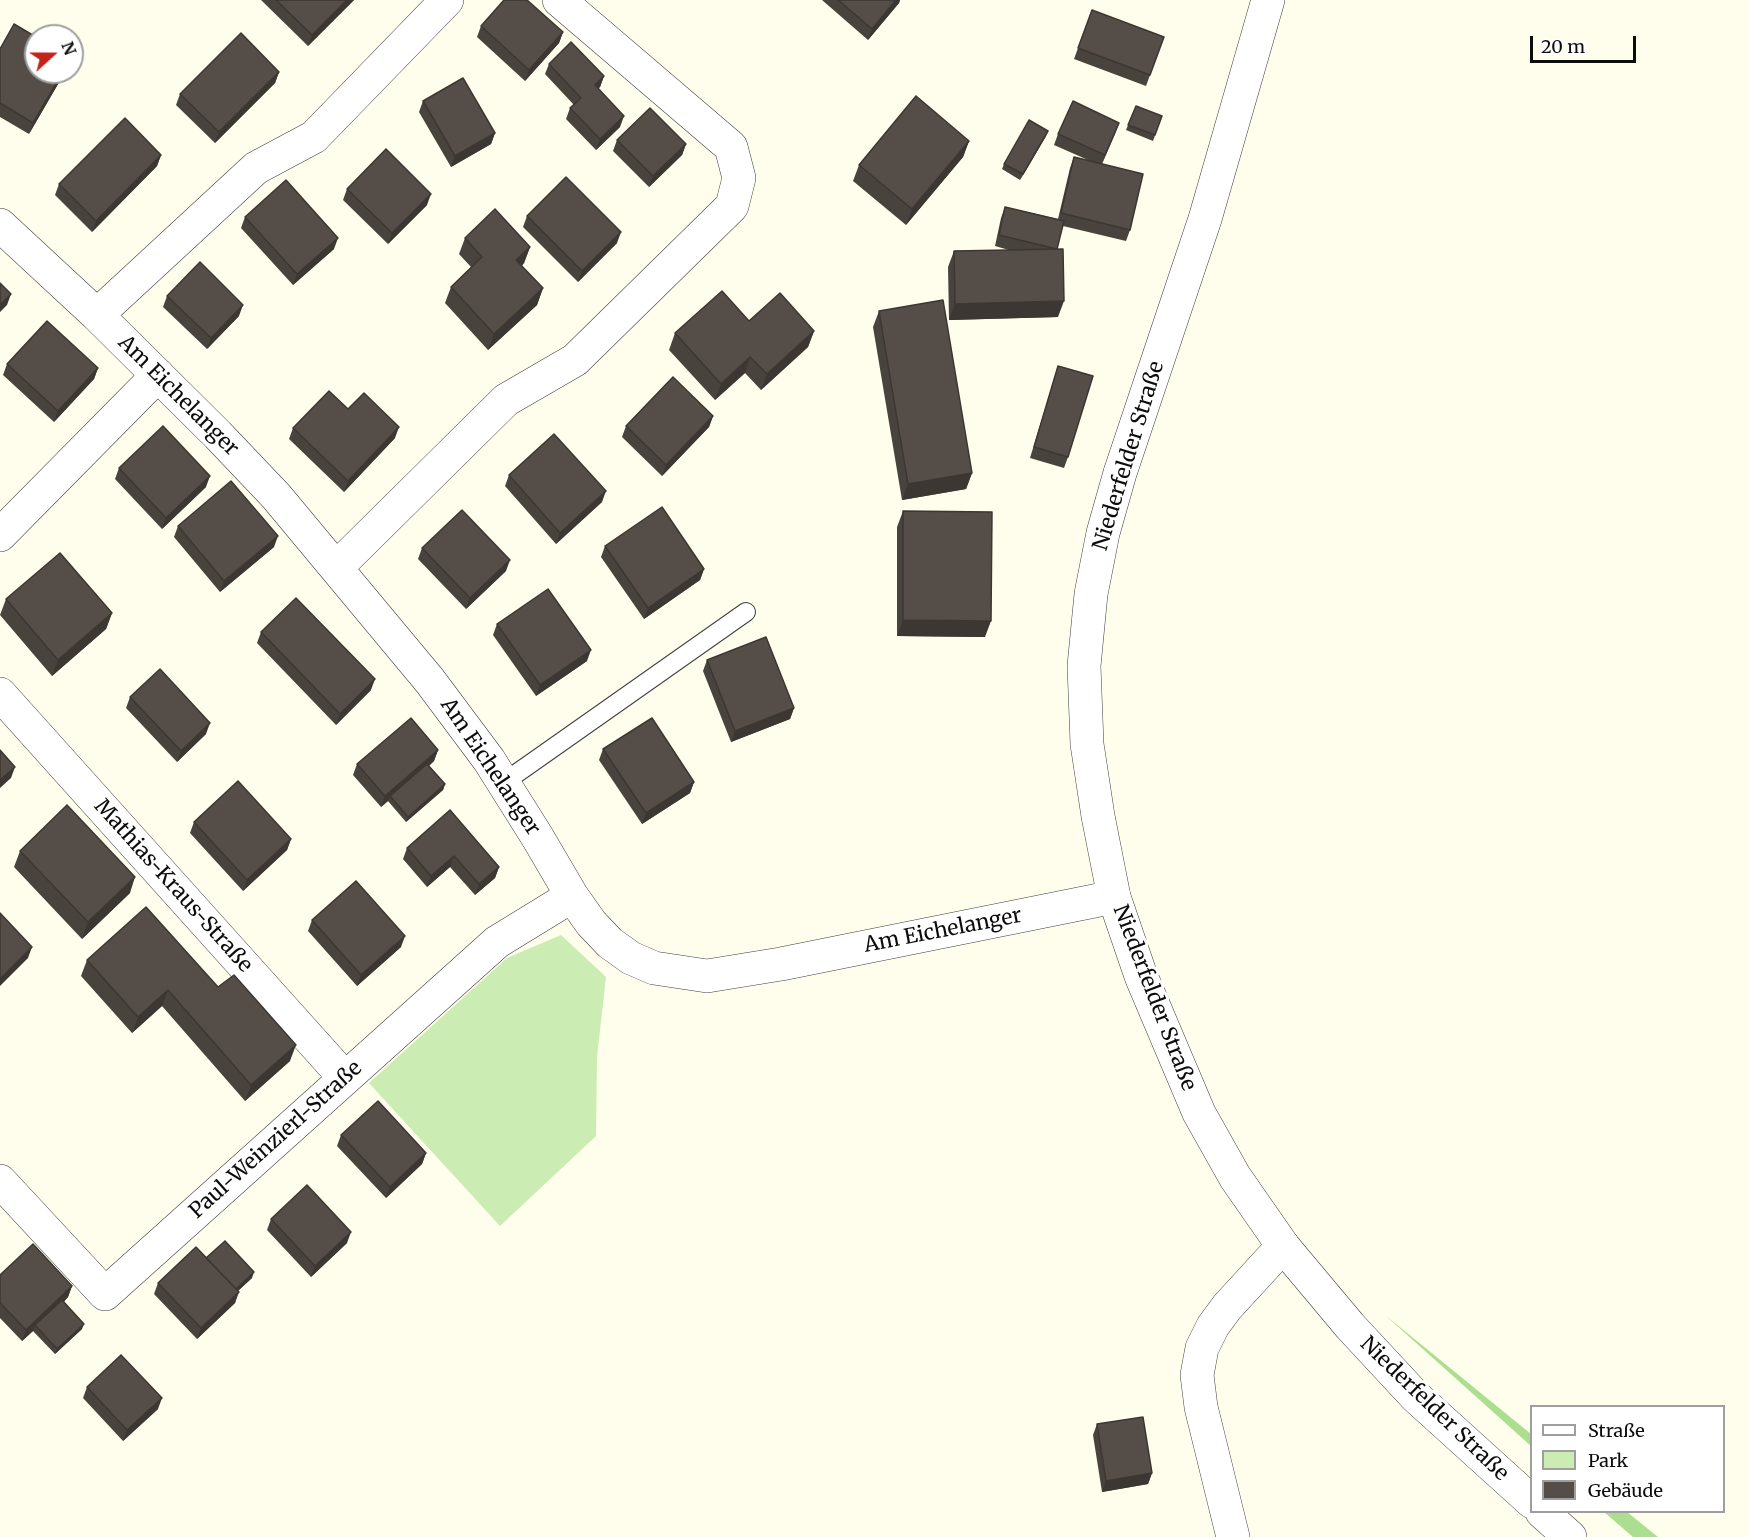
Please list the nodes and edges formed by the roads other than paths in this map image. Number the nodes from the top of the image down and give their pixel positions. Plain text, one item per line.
1 (447, 0) edge
2 (559, 0) edge
3 (1268, 0) edge
4 (0, 225) edge
5 (97, 315) junction
6 (158, 375) junction
7 (0, 535) edge
8 (337, 567) junction
9 (746, 612) dead end
10 (0, 694) edge
11 (503, 783) junction
12 (572, 896) junction
13 (1114, 897) junction
14 (345, 1078) junction
15 (0, 1181) edge
16 (1283, 1246) junction
17 (1530, 1500) edge
18 (1543, 1513) edge
19 (1233, 1537) edge
20 (1570, 1537) edge

1 - 5 street
2 - 8 street
3 - 13 street, Niederfelder Straße
4 - 5 street, Am Eichelanger
5 - 6 street, Am Eichelanger
6 - 7 street
6 - 8 street, Am Eichelanger
8 - 11 street, Am Eichelanger
9 - 11 lane
10 - 14 street, Mathias-Kraus-Straße
11 - 12 street, Am Eichelanger
12 - 13 street, Am Eichelanger
12 - 14 street, Paul-Weinzierl-Straße
13 - 16 street, Niederfelder Straße
14 - 15 street, Paul-Weinzierl-Straße
16 - 17 street, Niederfelder Straße
16 - 19 street
18 - 20 street

